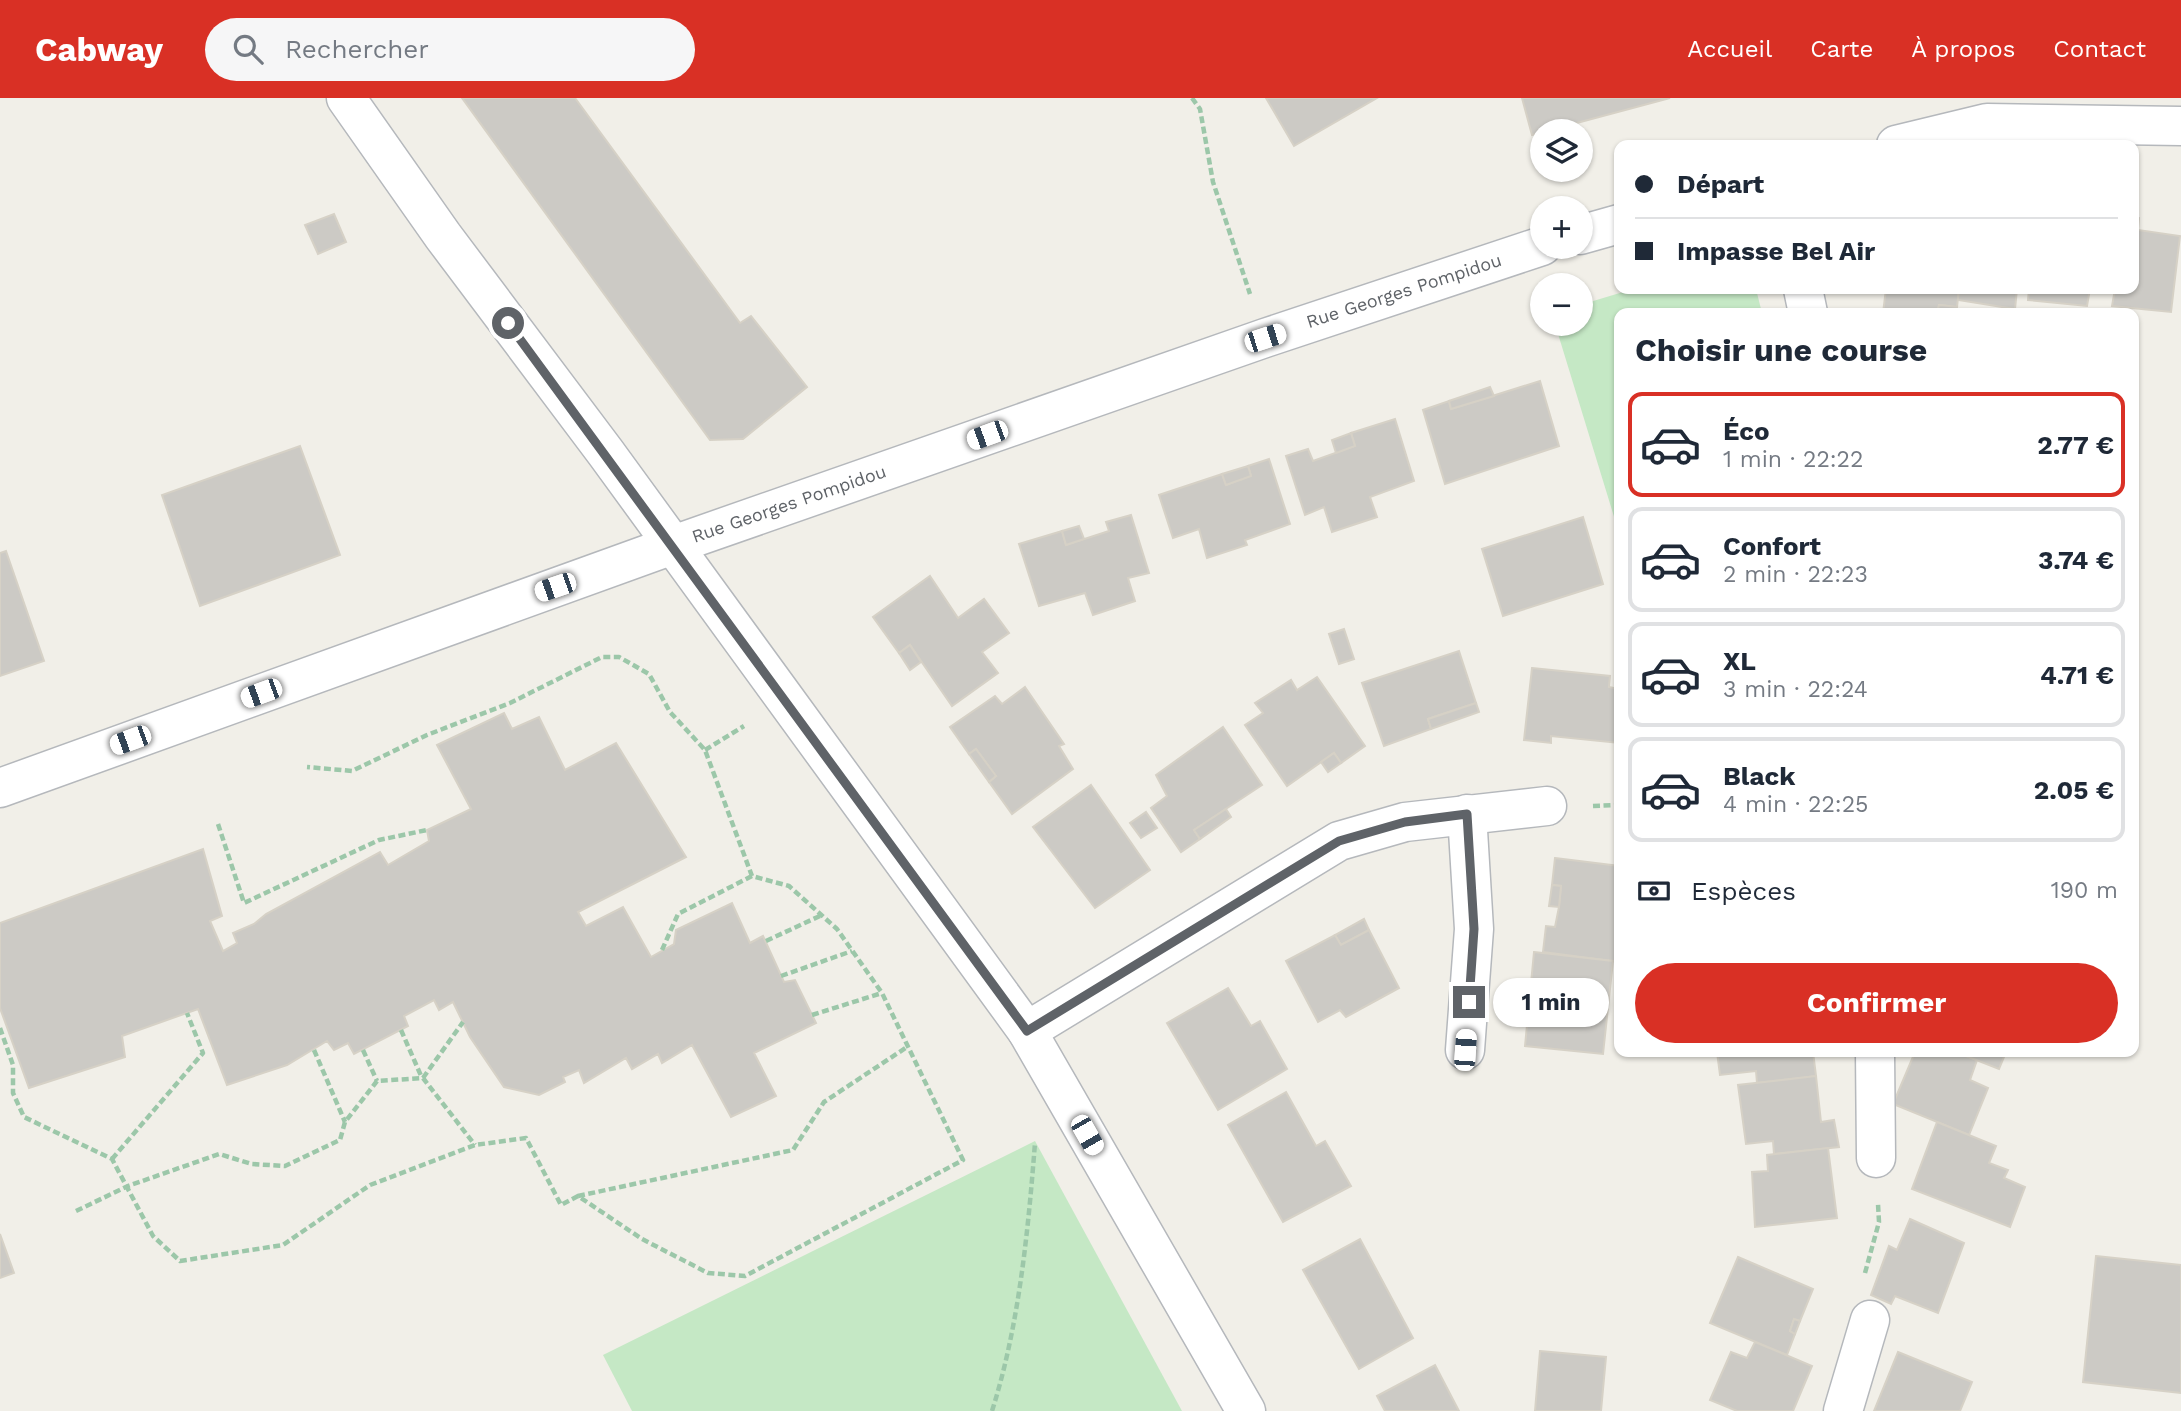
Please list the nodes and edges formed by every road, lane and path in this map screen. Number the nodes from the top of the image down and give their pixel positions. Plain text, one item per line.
1 (346, 98) edge
2 (1192, 98) edge
3 (1954, 113) edge
4 (2181, 126) edge
5 (1905, 140) edge
6 (1614, 225) edge
7 (1593, 231) edge
8 (1530, 250) edge
9 (1265, 338) junction
10 (673, 545) junction
11 (744, 726) dead end
12 (705, 750) junction
13 (307, 767) dead end
14 (0, 788) edge
15 (1546, 806) dead end
16 (1467, 814) junction
17 (218, 824) dead end
18 (427, 830) dead end
19 (752, 876) junction
20 (822, 915) junction
21 (766, 941) dead end
22 (662, 950) dead end
23 (852, 951) junction
24 (781, 976) dead end
25 (882, 993) junction
26 (187, 1013) dead end
27 (813, 1015) dead end
28 (463, 1022) dead end
29 (0, 1028) edge
30 (401, 1030) dead end
31 (1027, 1031) junction
32 (907, 1047) junction
33 (363, 1049) dead end
34 (1465, 1050) dead end
35 (314, 1051) dead end
36 (1875, 1057) edge
37 (422, 1078) junction
38 (377, 1081) junction
39 (345, 1122) junction
40 (1035, 1140) dead end
41 (475, 1145) junction
42 (1876, 1158) joint
43 (112, 1159) junction
44 (128, 1186) junction
45 (578, 1196) junction
46 (76, 1211) dead end
47 (1870, 1320) joint
48 (992, 1411) edge
49 (1246, 1411) edge
50 (1843, 1411) edge

1 - 10 street
2 - 9 path
3 - 4 street
3 - 5 street
6 - 7 street
8 - 9 street, Rue Georges Pompidou
9 - 10 street, Rue Georges Pompidou
10 - 14 street, Rue Georges Pompidou
10 - 31 street
11 - 12 path
12 - 13 path
12 - 19 path
15 - 16 street
16 - 31 street
16 - 34 street
17 - 18 path
19 - 20 path
19 - 22 path
20 - 21 path
20 - 23 path
23 - 24 path
23 - 25 path
25 - 27 path
25 - 32 path
26 - 43 path
28 - 37 path
29 - 43 path
30 - 37 path
31 - 49 street
32 - 45 path
32 - 45 path
33 - 38 path
35 - 39 path
36 - 42 street
37 - 38 path
37 - 41 path
38 - 39 path
39 - 44 path
40 - 48 path
41 - 44 path
41 - 45 path
42 - 47 path
43 - 44 path
44 - 46 path
47 - 50 street

